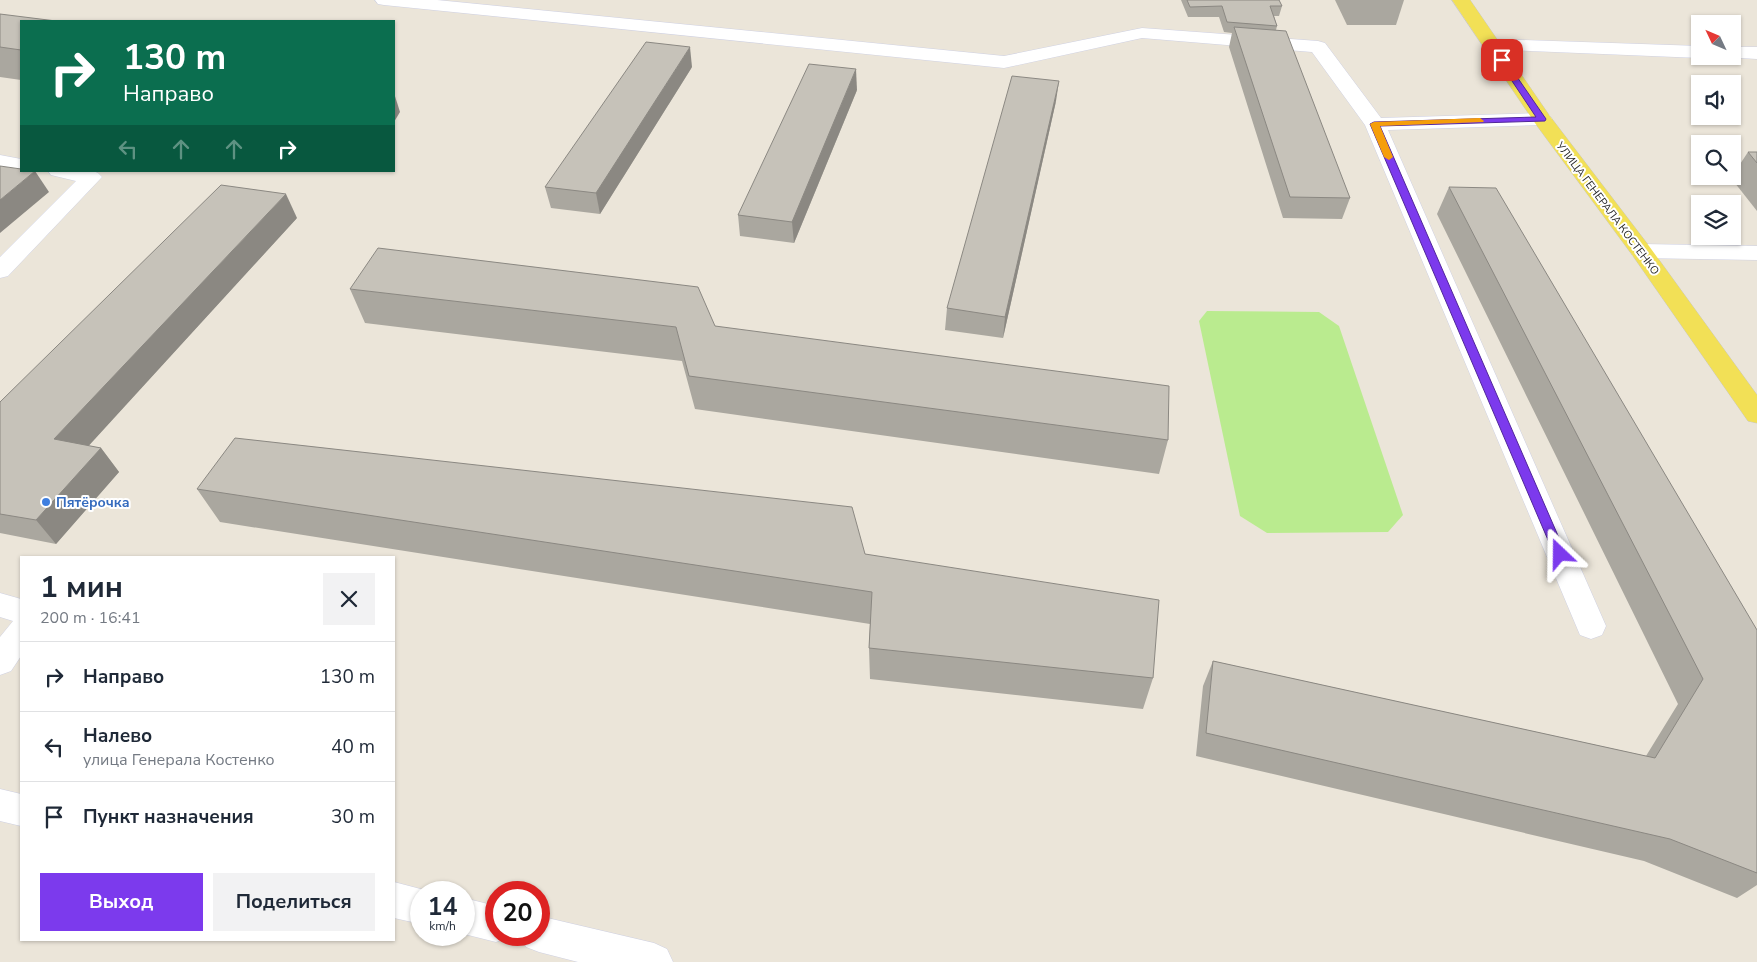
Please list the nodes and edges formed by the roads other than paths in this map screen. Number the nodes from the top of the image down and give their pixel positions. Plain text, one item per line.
1 (384, 0) edge
2 (1461, 0) edge
3 (1492, 45) junction
4 (1691, 52) edge
5 (1741, 53) edge
6 (1757, 53) edge
7 (1542, 119) junction
8 (1374, 124) junction
9 (0, 161) edge
10 (20, 164) edge
11 (64, 172) edge
12 (1641, 251) junction
13 (1757, 253) edge
14 (0, 271) edge
15 (1757, 414) edge
16 (0, 605) edge
17 (20, 611) edge
18 (1591, 626) dead end
19 (20, 633) edge
20 (0, 662) edge
21 (0, 805) edge
22 (20, 810) edge
23 (395, 900) edge
24 (410, 904) edge
25 (550, 937) edge
26 (654, 962) edge

1 - 8 street
2 - 3 main road, УЛИЦА ГЕНЕРАЛА КОСТЕНКО
3 - 4 street
3 - 7 main road, УЛИЦА ГЕНЕРАЛА КОСТЕНКО
5 - 6 street
7 - 8 street
7 - 12 main road, УЛИЦА ГЕНЕРАЛА КОСТЕНКО
8 - 18 street
9 - 10 street
11 - 14 street
12 - 13 street
12 - 15 main road, УЛИЦА ГЕНЕРАЛА КОСТЕНКО
16 - 17 street
19 - 20 street
21 - 22 street
23 - 24 street
25 - 26 street

